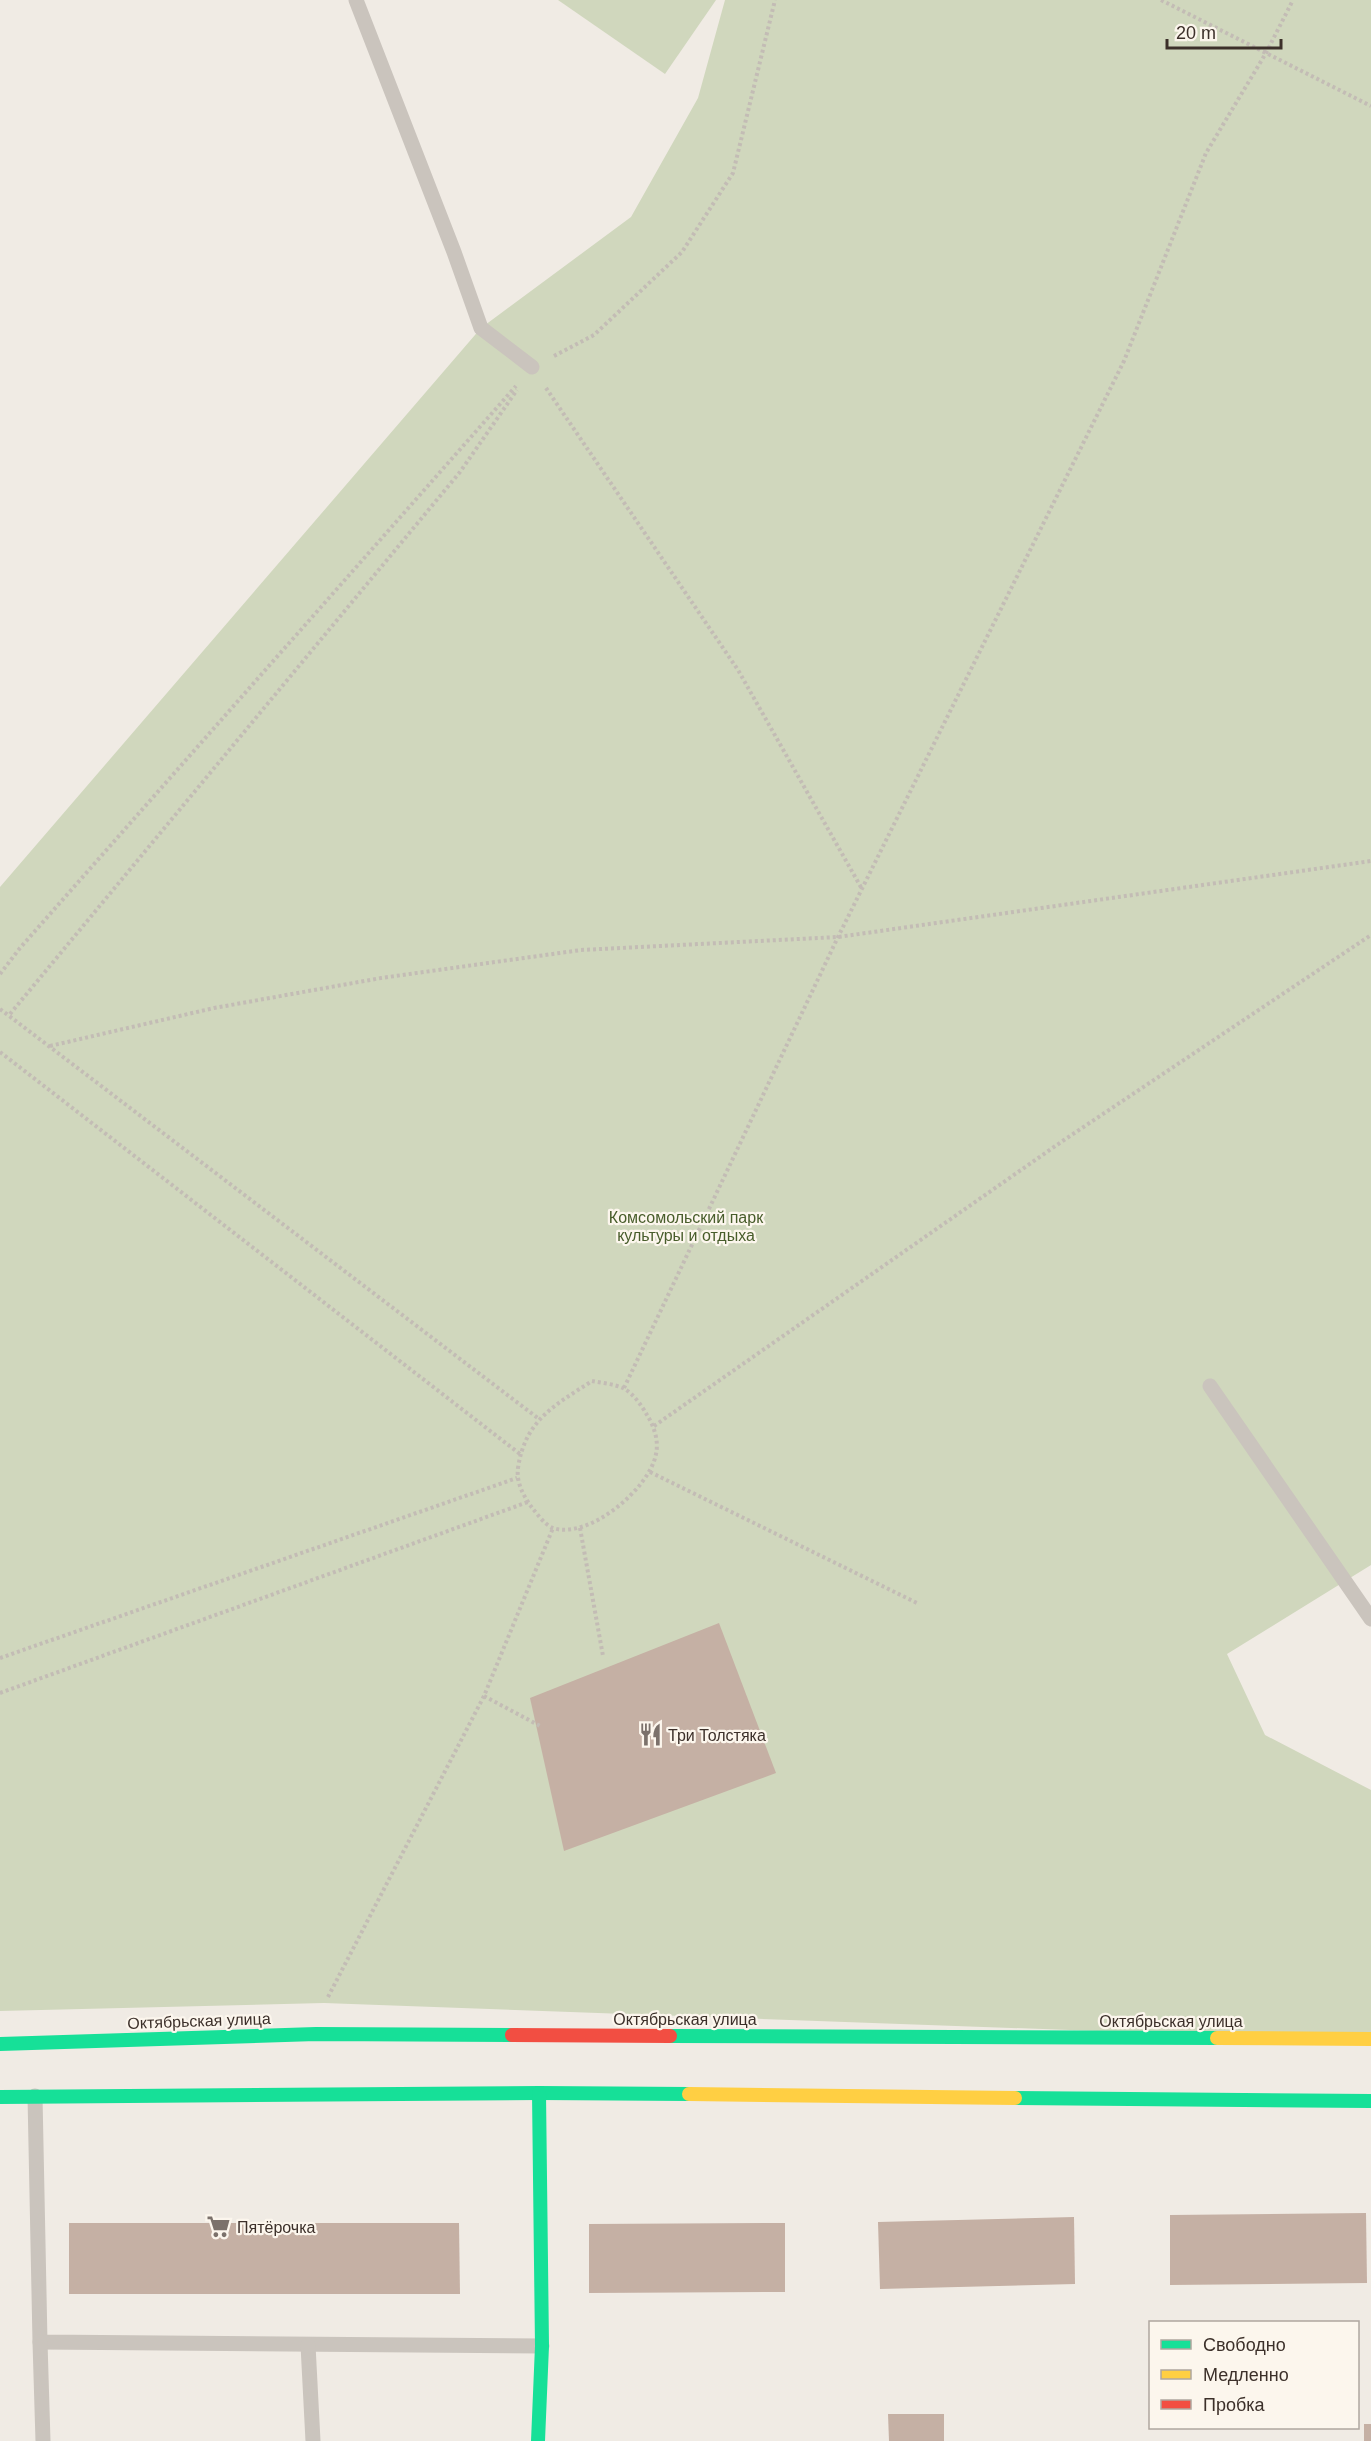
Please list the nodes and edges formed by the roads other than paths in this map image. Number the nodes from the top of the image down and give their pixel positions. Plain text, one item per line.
1 (356, 0) edge
2 (532, 367) road end
3 (1210, 1386) dead end
4 (1371, 1619) edge
5 (1371, 2038) edge
6 (0, 2044) edge
7 (539, 2093) junction
8 (0, 2097) edge
9 (35, 2097) junction
10 (1371, 2101) edge
11 (40, 2342) junction
12 (308, 2344) junction
13 (542, 2346) junction
14 (43, 2441) edge
15 (313, 2441) edge
16 (538, 2441) edge

1 - 2 lane
3 - 4 lane
5 - 6 main road, Октябрьская улица
7 - 9 main road
7 - 10 main road
7 - 13 main road
8 - 9 main road
9 - 11 lane
11 - 12 lane
11 - 14 lane
12 - 13 lane
12 - 15 lane
13 - 16 main road

